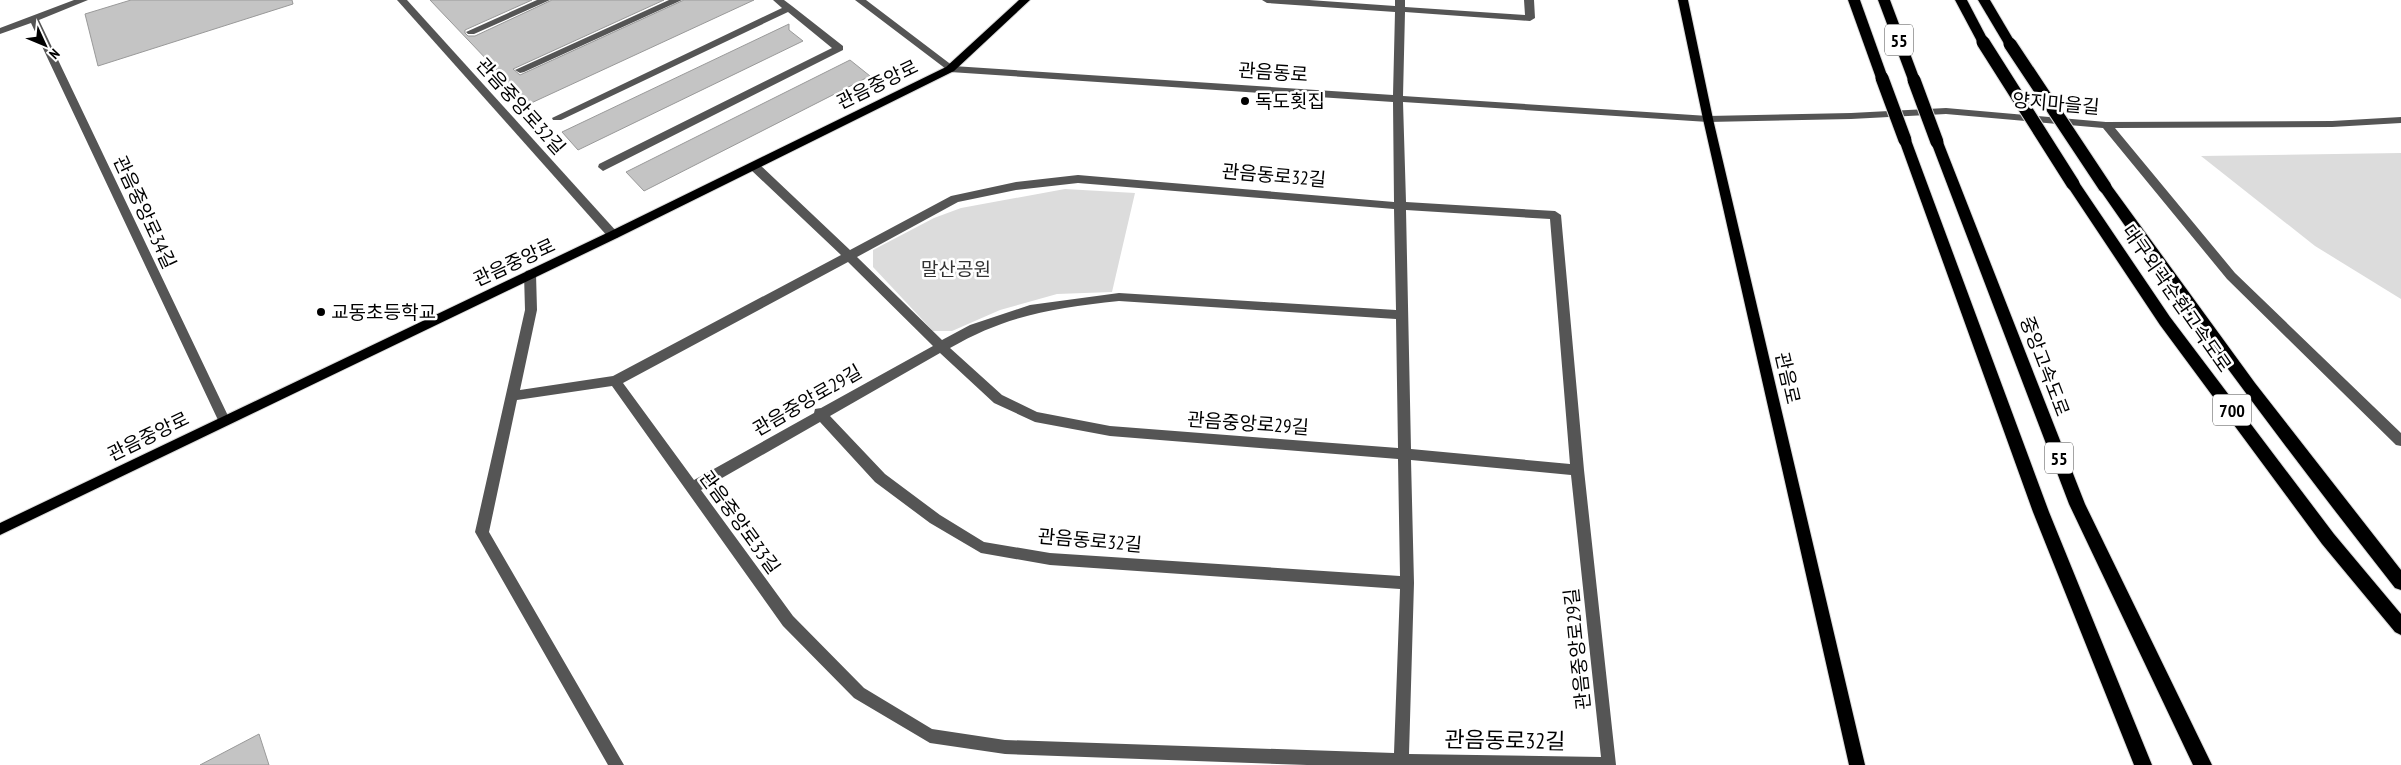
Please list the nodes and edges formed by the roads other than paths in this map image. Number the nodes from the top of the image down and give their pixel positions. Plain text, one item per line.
1 (83, 0) edge
2 (402, 0) edge
3 (545, 0) edge
4 (677, 0) edge
5 (778, 0) edge
6 (860, 0) edge
7 (1025, 0) edge
8 (1267, 0) edge
9 (1529, 0) edge
10 (1683, 0) edge
11 (1854, 0) edge
12 (1884, 0) edge
13 (1961, 0) edge
14 (1984, 0) edge
15 (1400, 4) edge
16 (789, 8) junction
17 (34, 18) junction
18 (0, 31) edge
19 (471, 32) dead end
20 (950, 68) junction
21 (520, 70) dead end
22 (1398, 98) junction
23 (557, 118) dead end
24 (1708, 119) junction
25 (2401, 120) edge
26 (2106, 125) junction
27 (754, 166) junction
28 (603, 167) dead end
29 (1400, 206) junction
30 (1555, 215) joint
31 (613, 235) junction
32 (848, 255) junction
33 (530, 274) junction
34 (1402, 315) junction
35 (942, 347) junction
36 (614, 381) junction
37 (512, 396) junction
38 (820, 413) junction
39 (224, 420) junction
40 (2401, 441) edge
41 (1404, 454) junction
42 (1577, 470) junction
43 (692, 488) junction
44 (0, 529) edge
45 (1407, 583) junction
46 (2401, 583) edge
47 (2401, 627) edge
48 (930, 736) joint
49 (1401, 763) edge
50 (1609, 764) edge
51 (616, 765) edge
52 (1857, 765) edge
53 (2143, 765) edge
54 (2203, 765) edge

1 - 17 street
2 - 31 street, 관음중앙로32길
3 - 19 street
4 - 21 street
5 - 16 street
6 - 20 street
7 - 20 main road, 관음중앙로
8 - 15 street
9 - 15 street
10 - 24 main road, 관음로
11 - 53 highway, 55, bridge
12 - 54 highway, 중앙고속도로 / 55, bridge
13 - 47 highway, 대구외곽순환고속도로 / 700, bridge
14 - 46 highway, 대구외곽순환고속도로 / 700, bridge
15 - 22 street
16 - 23 street
16 - 28 street
17 - 18 street
17 - 39 street, 관음중앙로34길
20 - 22 street, 관음동로
20 - 27 main road, 관음중앙로
22 - 24 street, 관음동로
22 - 29 street
24 - 26 street, 양지마을길
24 - 52 main road, 관음로
25 - 26 street, 양지마을길
26 - 40 street
27 - 31 main road, 관음중앙로
27 - 32 street, 관음중앙로29길
29 - 30 street, 관음동로32길
29 - 32 street, 관음동로32길
29 - 34 street
30 - 42 street, 관음중앙로29길
31 - 33 main road, 관음중앙로
32 - 35 street, 관음중앙로29길
32 - 36 street
33 - 37 street
33 - 39 main road, 관음중앙로
34 - 35 street
34 - 41 street
35 - 38 street, 관음중앙로29길
35 - 41 street, 관음중앙로29길
36 - 37 street
36 - 43 street, 관음중앙로33길
37 - 51 street
38 - 43 street, 관음중앙로29길
38 - 45 street, 관음동로32길
39 - 44 main road, 관음중앙로
41 - 42 street, 관음중앙로29길
41 - 45 street
42 - 50 street, 관음중앙로29길
43 - 48 street, 관음중앙로33길
45 - 49 street
48 - 49 street, 관음동로32길
49 - 50 street, 관음동로32길

